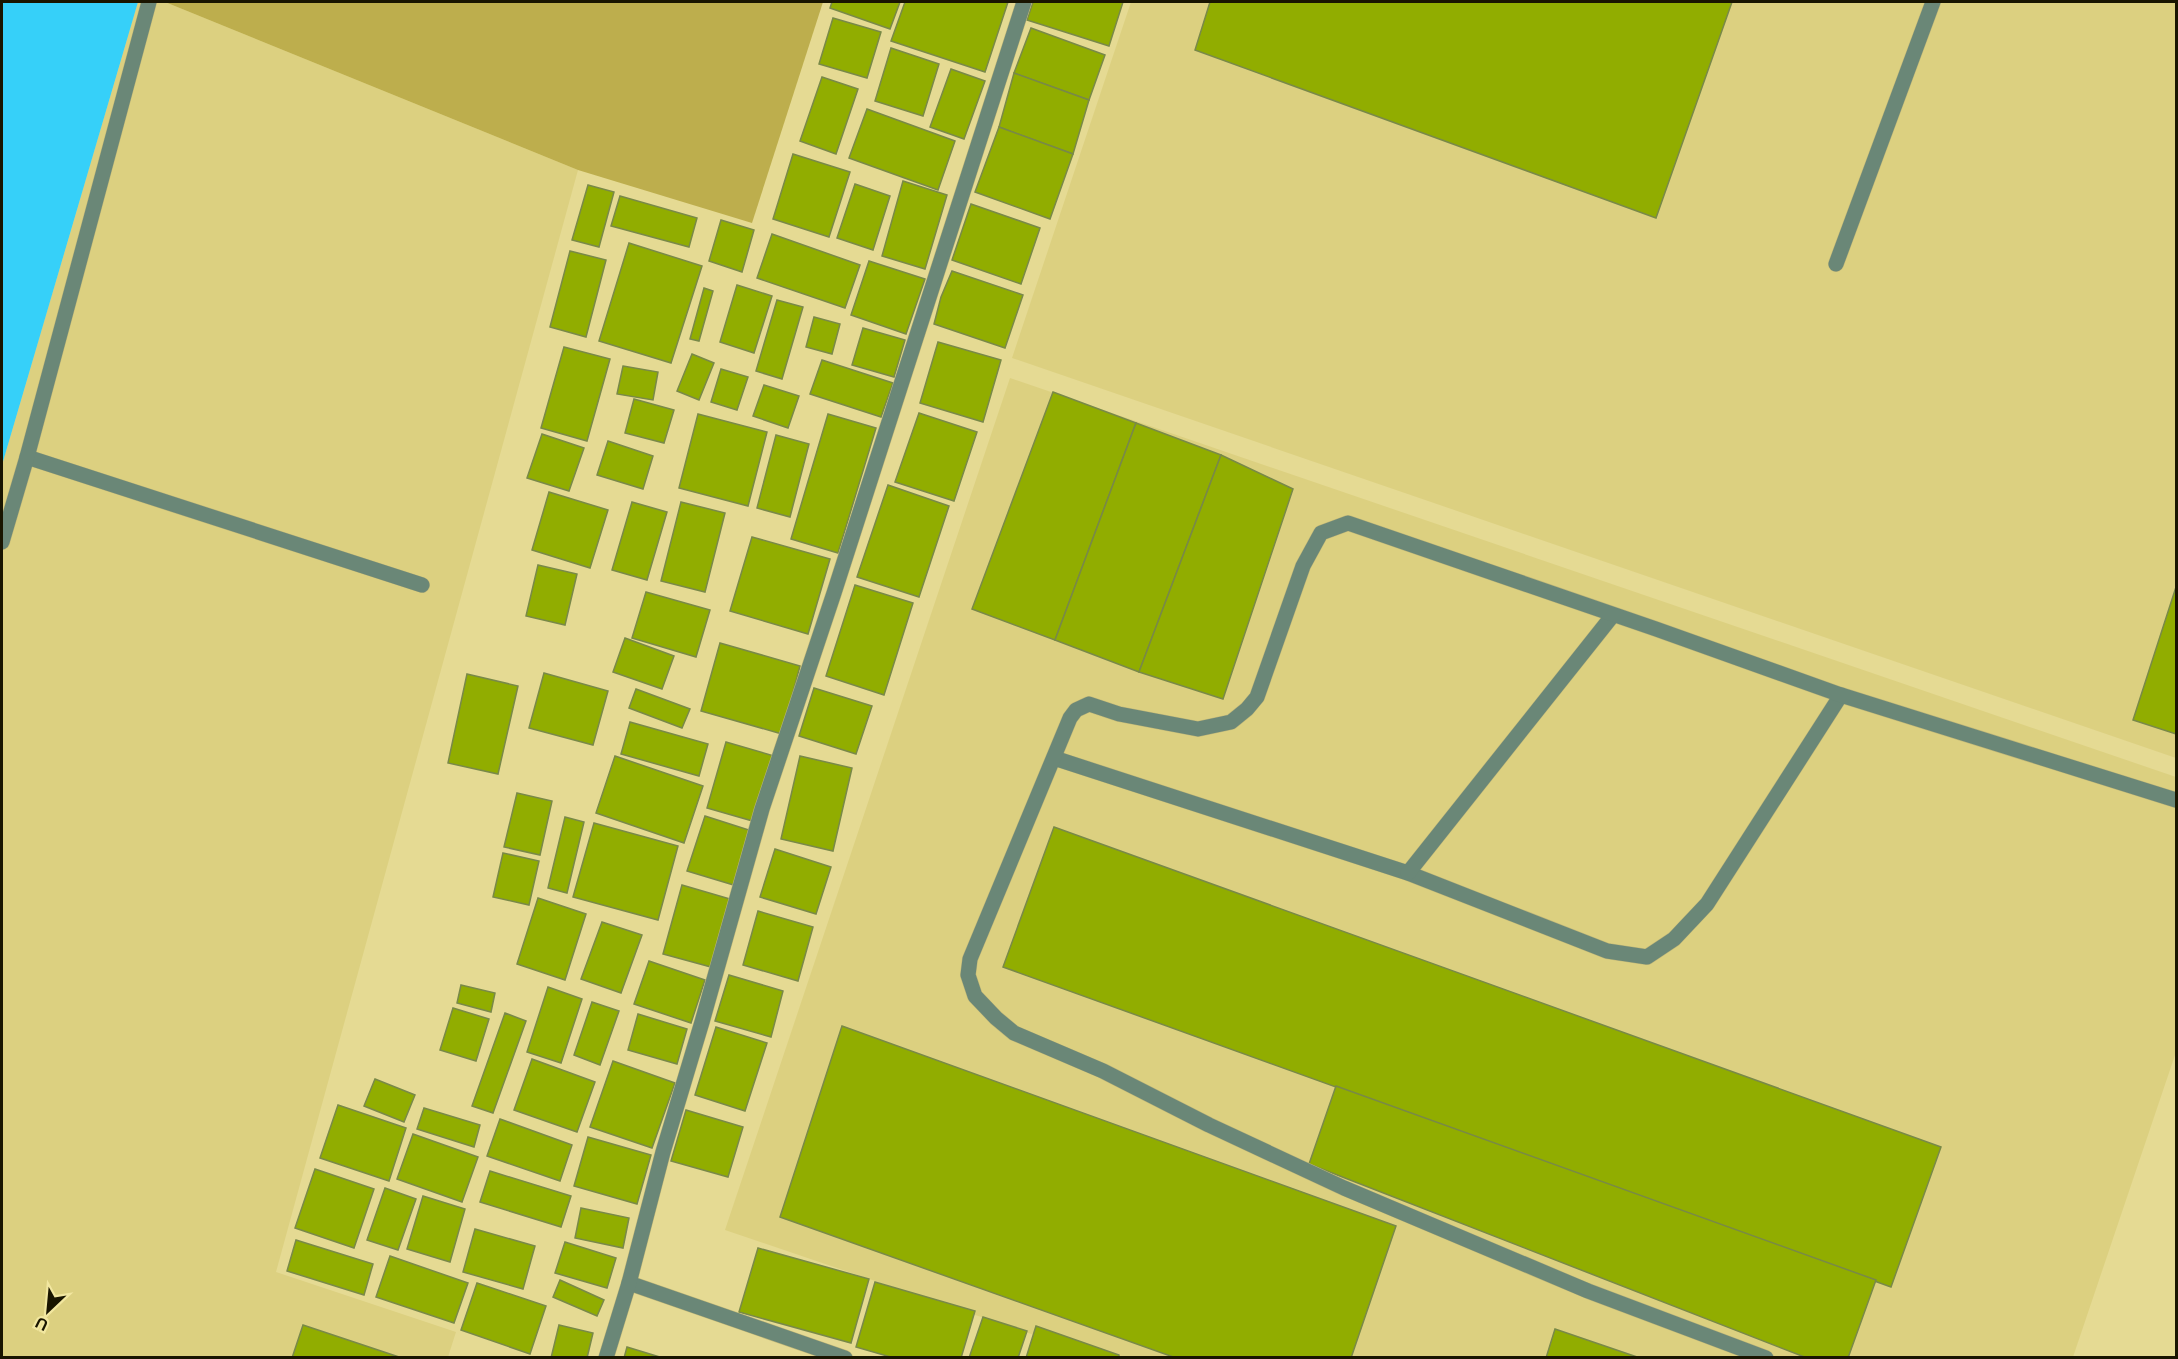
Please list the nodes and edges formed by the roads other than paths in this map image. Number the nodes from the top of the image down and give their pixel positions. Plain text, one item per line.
1 (149, 2) edge
2 (1024, 2) edge
3 (1933, 2) edge
4 (1836, 264) dead end
5 (27, 457) junction
6 (2, 542) edge
7 (422, 585) dead end
8 (1613, 615) junction
9 (1841, 695) junction
10 (1054, 758) junction
11 (2176, 800) edge
12 (1408, 873) junction
13 (629, 1283) junction
14 (606, 1358) edge
15 (845, 1358) edge
16 (1766, 1358) edge

1 - 5 street
2 - 13 street
3 - 4 street
5 - 6 street
5 - 7 street
8 - 9 street
8 - 10 street
8 - 12 street
9 - 11 street
9 - 12 street
10 - 12 street
10 - 16 street
13 - 14 street
13 - 15 street

